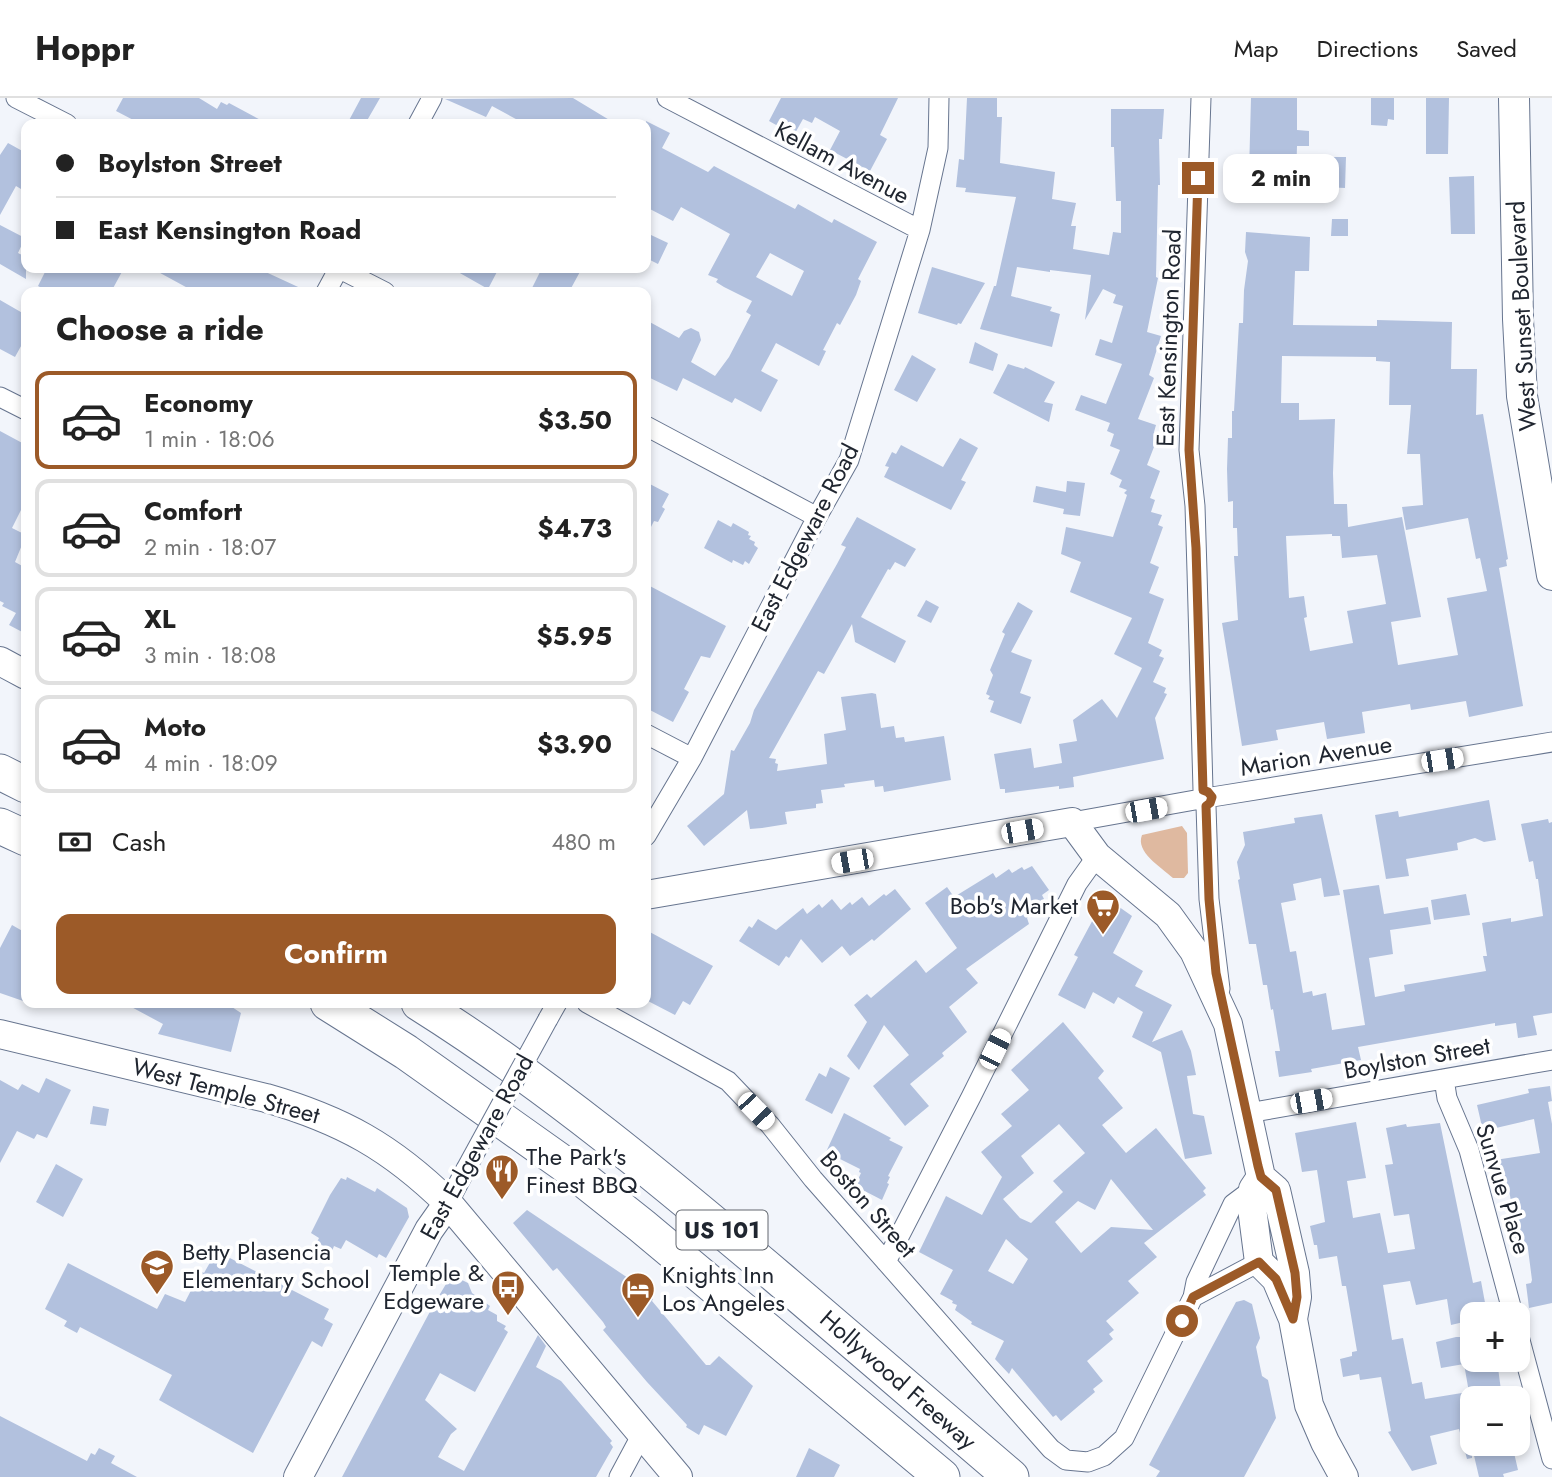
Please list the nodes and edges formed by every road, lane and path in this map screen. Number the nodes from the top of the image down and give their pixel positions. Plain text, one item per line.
1 (16, 98) edge
2 (432, 98) edge
3 (667, 98) edge
4 (939, 98) edge
5 (1201, 98) edge
6 (1514, 98) edge
7 (57, 119) edge
8 (421, 119) edge
9 (920, 230) junction
10 (349, 273) edge
11 (375, 287) edge
12 (0, 397) edge
13 (21, 408) edge
14 (651, 429) edge
15 (817, 517) junction
16 (1552, 575) edge
17 (0, 661) edge
18 (21, 672) edge
19 (651, 737) edge
20 (1552, 742) edge
21 (692, 758) junction
22 (0, 772) edge
23 (21, 782) edge
24 (1204, 798) junction
25 (1072, 822) junction
26 (0, 826) edge
27 (651, 828) edge
28 (21, 836) edge
29 (1097, 856) junction
30 (651, 894) edge
31 (336, 1008) edge
32 (426, 1008) edge
33 (596, 1008) edge
34 (553, 1011) edge
35 (1228, 1024) junction
36 (0, 1034) edge
37 (1552, 1060) edge
38 (1444, 1079) junction
39 (1248, 1113) junction
40 (1257, 1183) junction
41 (447, 1203) junction
42 (886, 1262) junction
43 (1259, 1262) junction
44 (1193, 1297) junction
45 (1510, 1302) edge
46 (1293, 1319) junction
47 (1529, 1372) edge
48 (642, 1434) junction
49 (1552, 1459) edge
50 (298, 1477) edge
51 (619, 1477) edge
52 (678, 1477) edge
53 (942, 1477) edge
54 (1011, 1477) edge
55 (1344, 1477) edge

1 - 7 street
2 - 8 street
3 - 9 street, Kellam Avenue
4 - 9 street, East Edgeware Road
5 - 24 street, East Kensington Road
6 - 16 main road, West Sunset Boulevard
9 - 15 street, East Edgeware Road
10 - 11 street
12 - 13 street
14 - 15 street
15 - 21 street, East Edgeware Road
17 - 18 street
19 - 21 street
20 - 24 street, Marion Avenue
21 - 27 street, East Edgeware Road
22 - 23 highway
24 - 25 street, Marion Avenue
24 - 35 street, East Kensington Road
25 - 29 street
25 - 30 street
26 - 28 highway
29 - 35 street
29 - 42 street
31 - 53 highway, Hollywood Freeway / US 101
32 - 54 highway, Hollywood Freeway / US 101
33 - 42 street, Boston Street
34 - 41 street, East Edgeware Road, bridge
35 - 39 street
36 - 41 street, West Temple Street
37 - 38 street, Boylston Street
38 - 39 street, Boylston Street
38 - 45 street, Sunvue Place
39 - 40 street
40 - 43 street
40 - 44 street
40 - 46 street
41 - 48 street, West Temple Street
41 - 50 street, East Edgeware Road
42 - 44 street, Boston Street
43 - 44 street
43 - 46 street
46 - 55 street
47 - 49 street
48 - 51 street
48 - 52 street, West Temple Street

